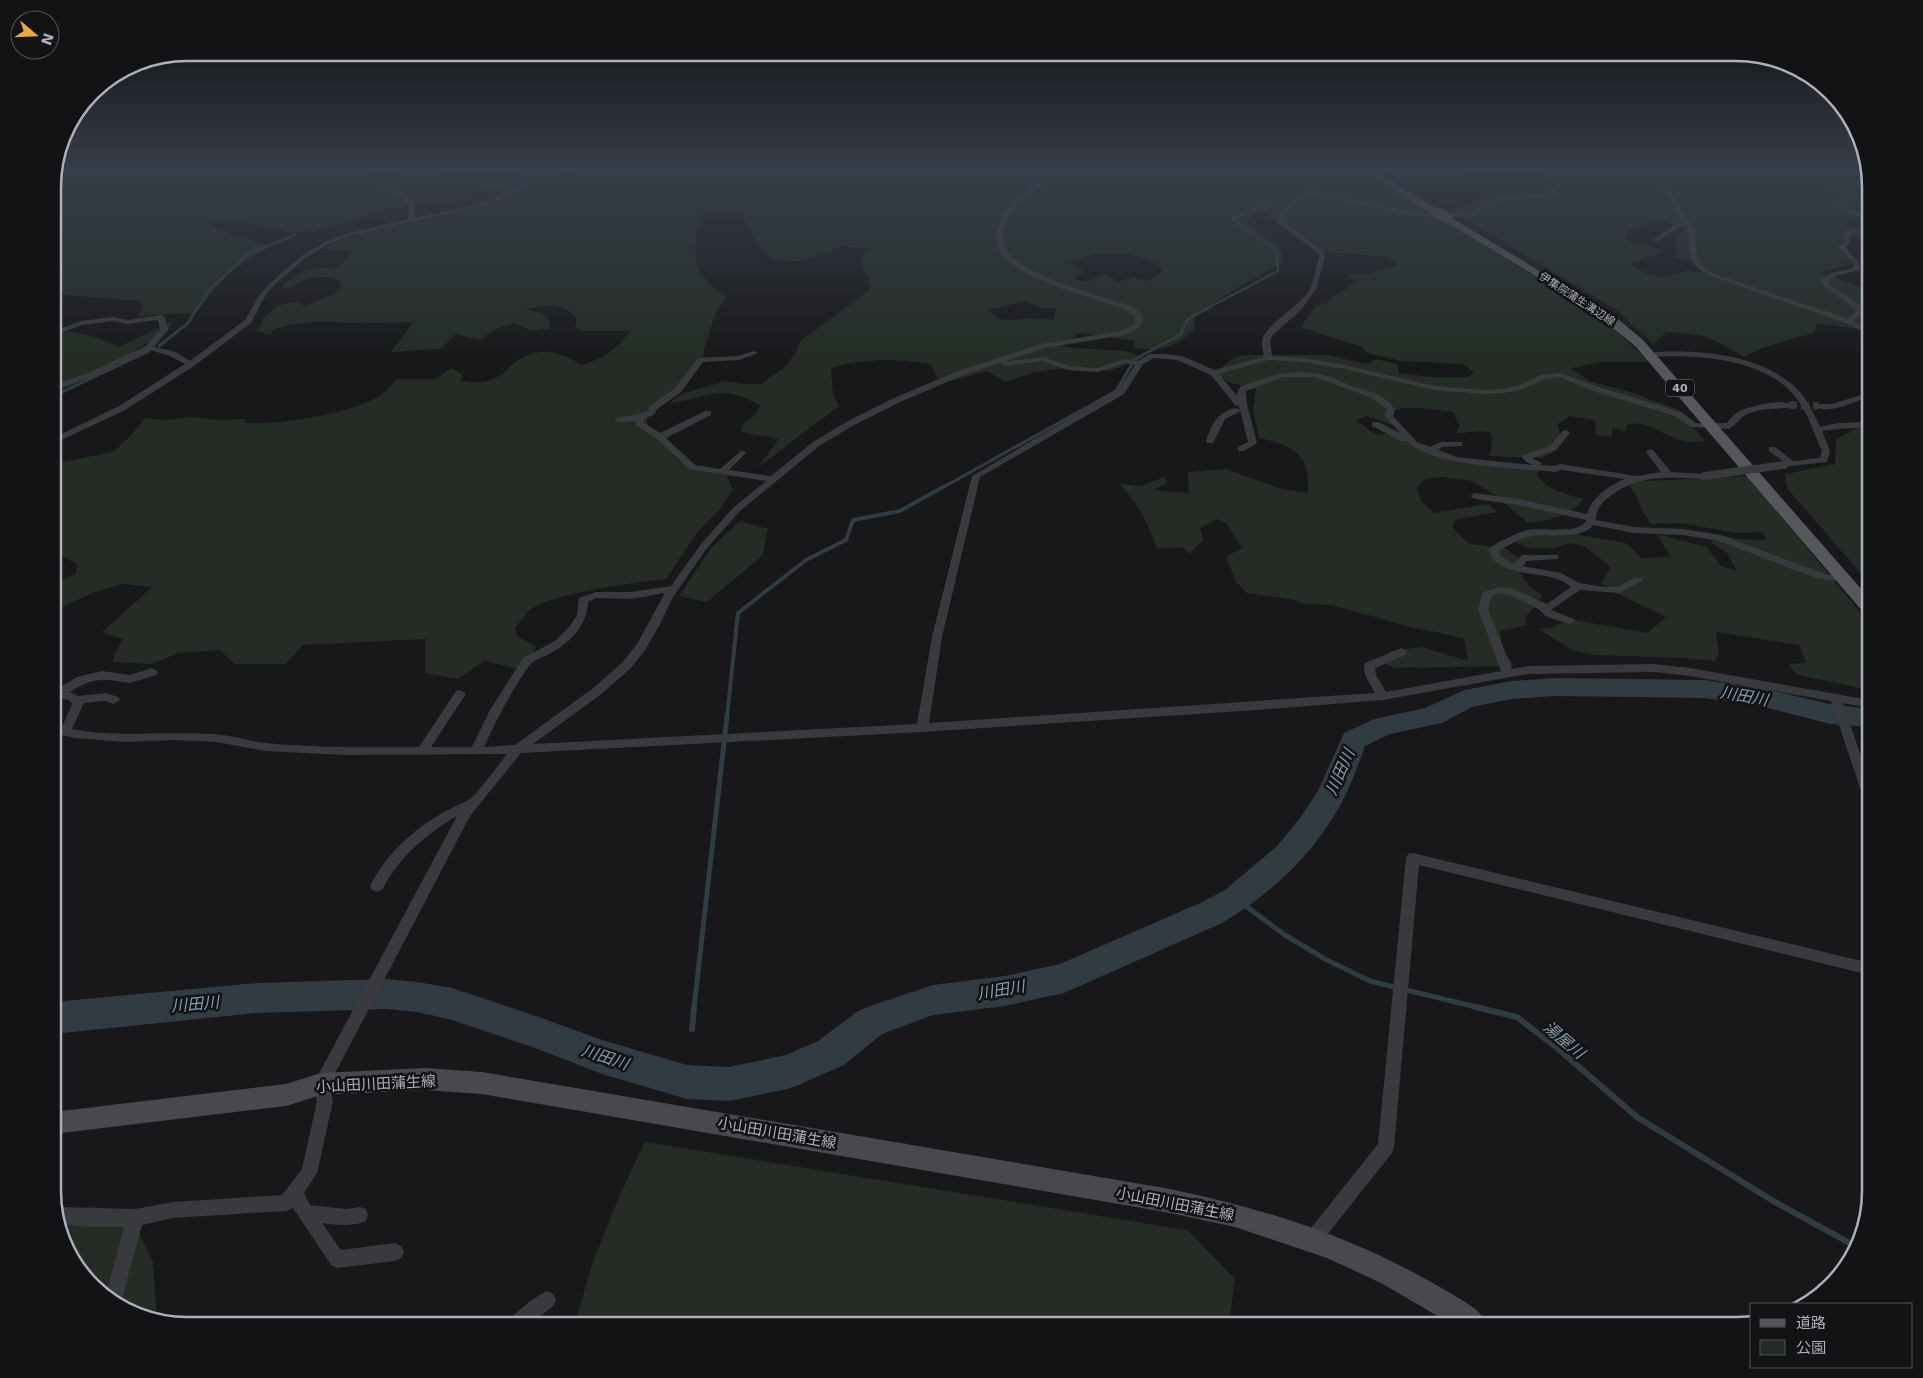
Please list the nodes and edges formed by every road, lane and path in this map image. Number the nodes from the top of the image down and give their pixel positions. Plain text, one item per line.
1 (359, 232) edge
2 (1000, 232) edge
3 (1294, 232) edge
4 (1470, 232) edge
5 (1668, 232) edge
6 (1692, 232) edge
7 (1847, 232) edge
8 (1656, 240) dead end
9 (1848, 321) junction
10 (62, 329) edge
11 (1862, 329) edge
12 (149, 348) junction
13 (754, 353) dead end
14 (1650, 355) junction
15 (1268, 358) junction
16 (1140, 363) junction
17 (190, 364) junction
18 (991, 364) junction
19 (1214, 373) junction
20 (62, 385) edge
21 (1862, 397) edge
22 (1239, 405) junction
23 (1789, 405) tunnel mouth
24 (1818, 406) tunnel mouth
25 (708, 413) dead end
26 (640, 418) junction
27 (1229, 418) dead end
28 (618, 420) dead end
29 (1376, 424) dead end
30 (1862, 425) edge
31 (1713, 427) junction
32 (1816, 430) junction
33 (1566, 434) dead end
34 (62, 436) edge
35 (660, 437) junction
36 (1210, 441) dead end
37 (1412, 441) junction
38 (1253, 443) junction
39 (1458, 444) dead end
40 (1772, 448) dead end
41 (1241, 449) dead end
42 (1430, 451) junction
43 (1650, 452) dead end
44 (742, 453) dead end
45 (1249, 456) dead end
46 (1576, 460) dead end
47 (1788, 465) junction
48 (1558, 468) junction
49 (1610, 470) junction
50 (721, 472) junction
51 (1544, 472) dead end
52 (1668, 475) junction
53 (1636, 478) junction
54 (771, 479) junction
55 (1475, 496) dead end
56 (1591, 520) junction
57 (1554, 558) dead end
58 (1516, 568) junction
59 (1638, 580) dead end
60 (1846, 580) junction
61 (1576, 586) junction
62 (674, 588) junction
63 (1862, 599) edge
64 (1542, 607) junction
65 (1570, 621) dead end
66 (1402, 652) dead end
67 (152, 672) dead end
68 (1508, 674) junction
69 (62, 691) edge
70 (460, 694) dead end
71 (62, 695) edge
72 (1383, 696) junction
73 (1836, 698) junction
74 (76, 700) junction
75 (114, 700) dead end
76 (1862, 703) edge
77 (922, 728) junction
78 (62, 731) edge
79 (65, 732) junction
80 (518, 749) junction
81 (422, 751) junction
82 (476, 751) junction
83 (1862, 776) edge
84 (475, 801) junction
85 (377, 886) dead end
86 (1862, 967) edge
87 (321, 1084) junction
88 (62, 1122) edge
89 (294, 1192) junction
90 (305, 1213) junction
91 (360, 1215) dead end
92 (64, 1216) edge
93 (135, 1218) junction
94 (1313, 1239) junction
95 (395, 1252) dead end
96 (115, 1294) edge
97 (547, 1300) dead end
98 (527, 1317) edge
99 (1460, 1317) edge

1 - 17 street
2 - 18 street
3 - 15 street
4 - 14 main road, 伊集院蒲生溝辺線 / 40
5 - 8 street
6 - 9 street
7 - 9 street
9 - 11 street
10 - 12 street
12 - 17 street
12 - 20 street
13 - 26 street
14 - 31 main road, 伊集院蒲生溝辺線 / 40
14 - 32 street
15 - 19 street
15 - 31 street
16 - 18 street
16 - 19 street
16 - 77 street
17 - 34 street
18 - 54 street
19 - 22 street
21 - 24 street
22 - 27 street
22 - 36 street
22 - 37 street
22 - 38 street
23 - 31 street
25 - 35 street
26 - 28 street
26 - 35 street
29 - 37 street
30 - 32 street
31 - 60 main road, 伊集院蒲生溝辺線 / 40
32 - 47 street
33 - 48 street
35 - 50 street
37 - 42 street
38 - 41 street
38 - 45 street
39 - 42 street
40 - 47 street
42 - 48 street
43 - 52 street
44 - 50 street
46 - 49 street
47 - 52 street, bridge
48 - 49 street
48 - 51 street
49 - 53 street
50 - 54 street
52 - 53 street
53 - 56 street
54 - 62 street
55 - 56 street
56 - 58 street
56 - 60 street
57 - 58 street
58 - 61 street
59 - 61 street
60 - 63 main road, 伊集院蒲生溝辺線 / 40
61 - 64 street
62 - 80 street
62 - 82 street
64 - 65 street
64 - 68 street
66 - 72 street
67 - 69 street
68 - 72 street
68 - 73 street
70 - 81 street
71 - 74 street
72 - 77 street
73 - 76 street
73 - 83 street
74 - 75 street
74 - 79 street
77 - 80 street
78 - 79 street
79 - 81 street
80 - 82 street
80 - 84 street
81 - 82 street
84 - 85 street
84 - 87 street
86 - 94 street
87 - 88 main road, 小山田川田蒲生線
87 - 89 street
87 - 94 main road, 小山田川田蒲生線
89 - 90 street
89 - 93 street
90 - 91 street
90 - 95 street
92 - 93 street
93 - 96 street
94 - 99 main road, 小山田川田蒲生線
97 - 98 street

